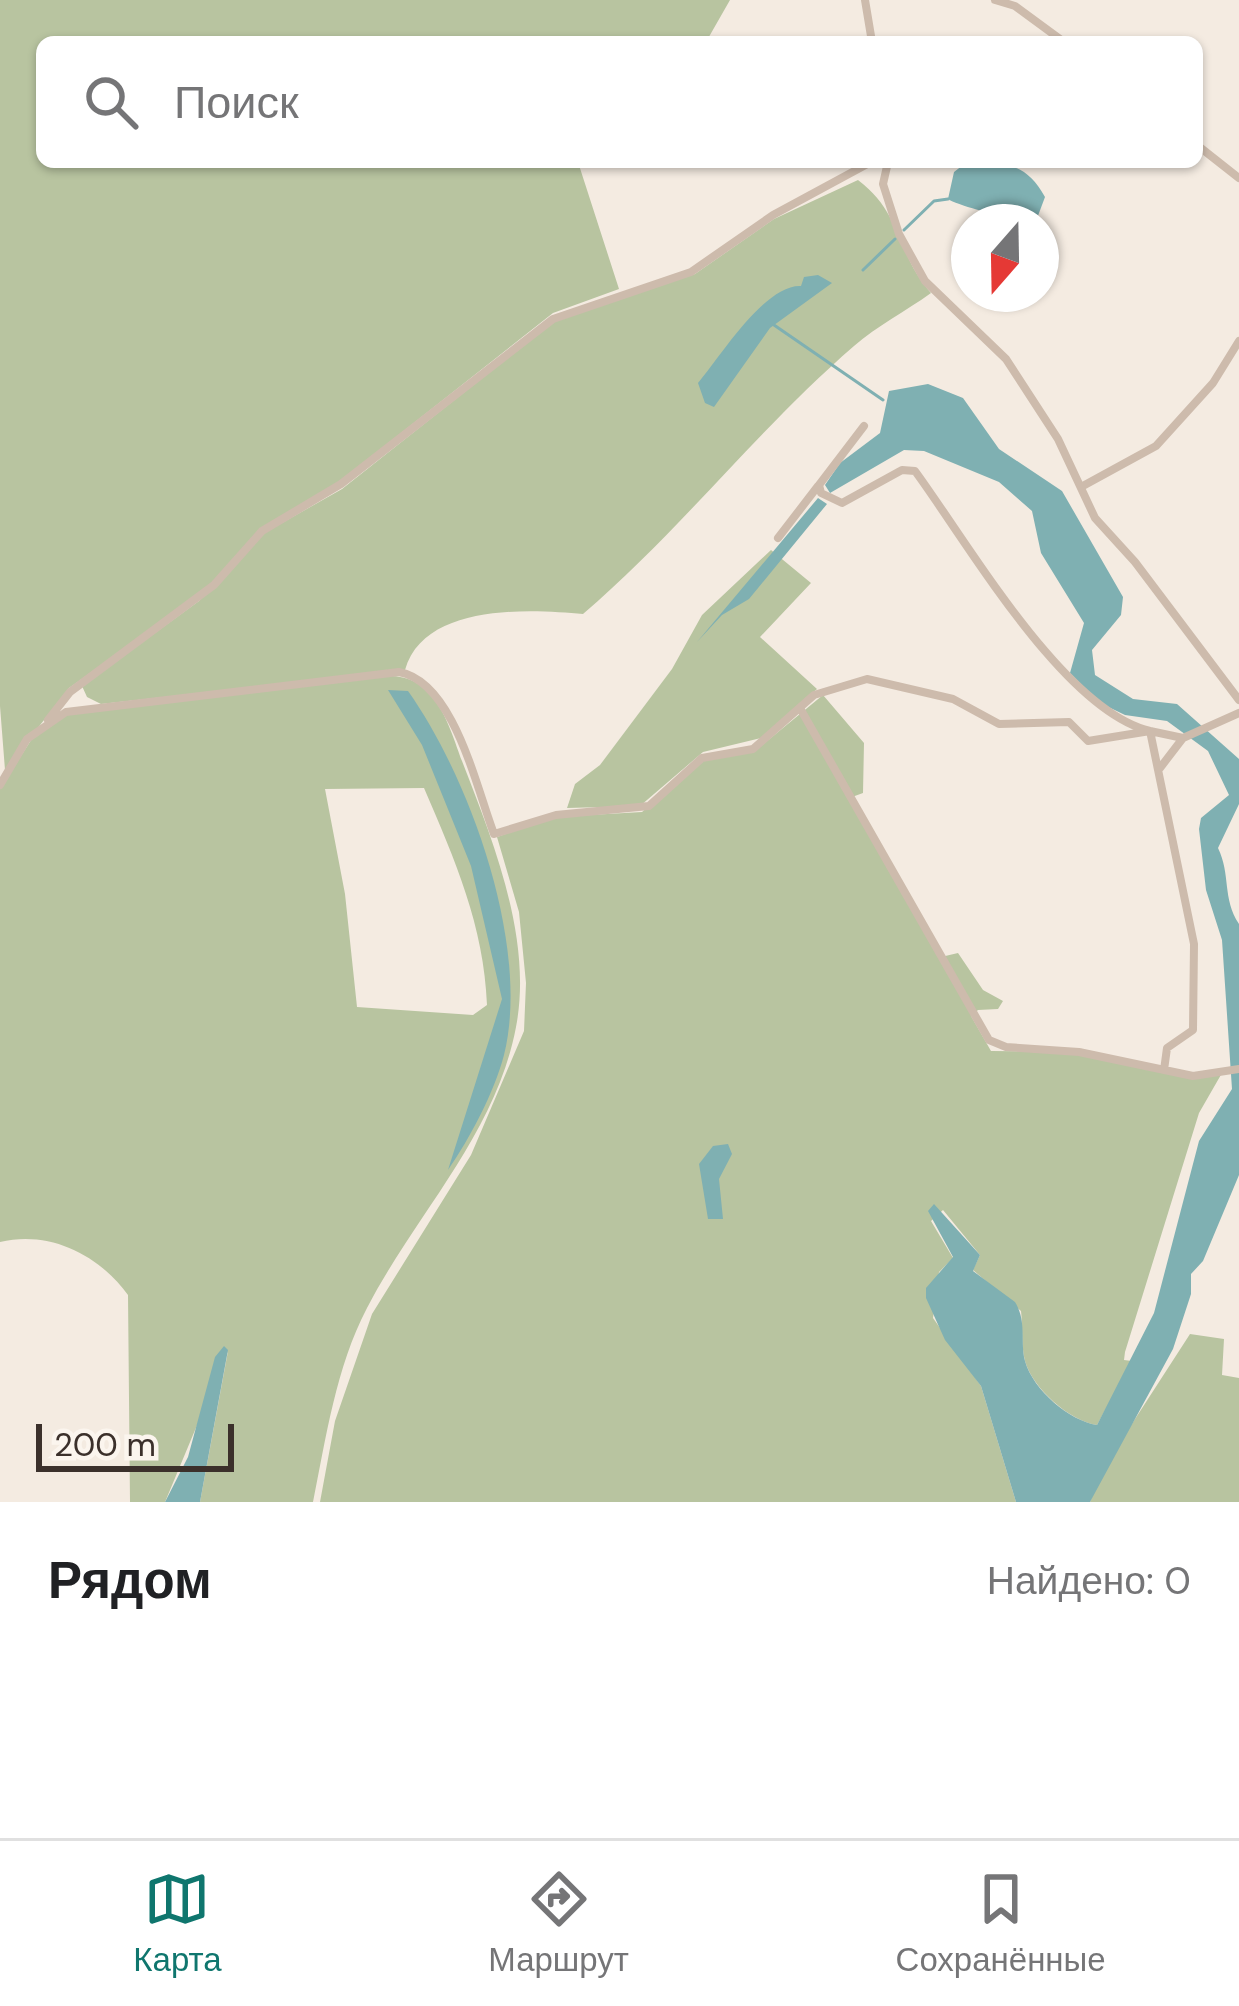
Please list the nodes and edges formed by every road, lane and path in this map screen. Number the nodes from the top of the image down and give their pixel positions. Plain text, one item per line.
1 (865, 0) edge
2 (995, 0) edge
3 (871, 36) edge
4 (1056, 36) edge
5 (1203, 150) edge
6 (860, 168) edge
7 (887, 168) edge
8 (1239, 178) edge
9 (1239, 341) edge
10 (864, 426) dead end
11 (818, 485) junction
12 (1080, 487) junction
13 (778, 538) dead end
14 (1239, 700) edge
15 (802, 710) junction
16 (1239, 713) edge
17 (47, 721) junction
18 (1150, 731) junction
19 (1183, 738) junction
20 (1160, 768) junction
21 (0, 785) edge
22 (1239, 1069) edge
23 (1164, 1070) junction

1 - 3 street
2 - 4 street
5 - 8 street
6 - 17 street
7 - 12 street
9 - 12 street
10 - 11 street
11 - 13 street
11 - 18 street
12 - 14 street
15 - 17 street
15 - 18 street
15 - 23 street
16 - 19 street
17 - 21 street
18 - 19 street
18 - 20 street
19 - 20 street
20 - 23 street
22 - 23 street

